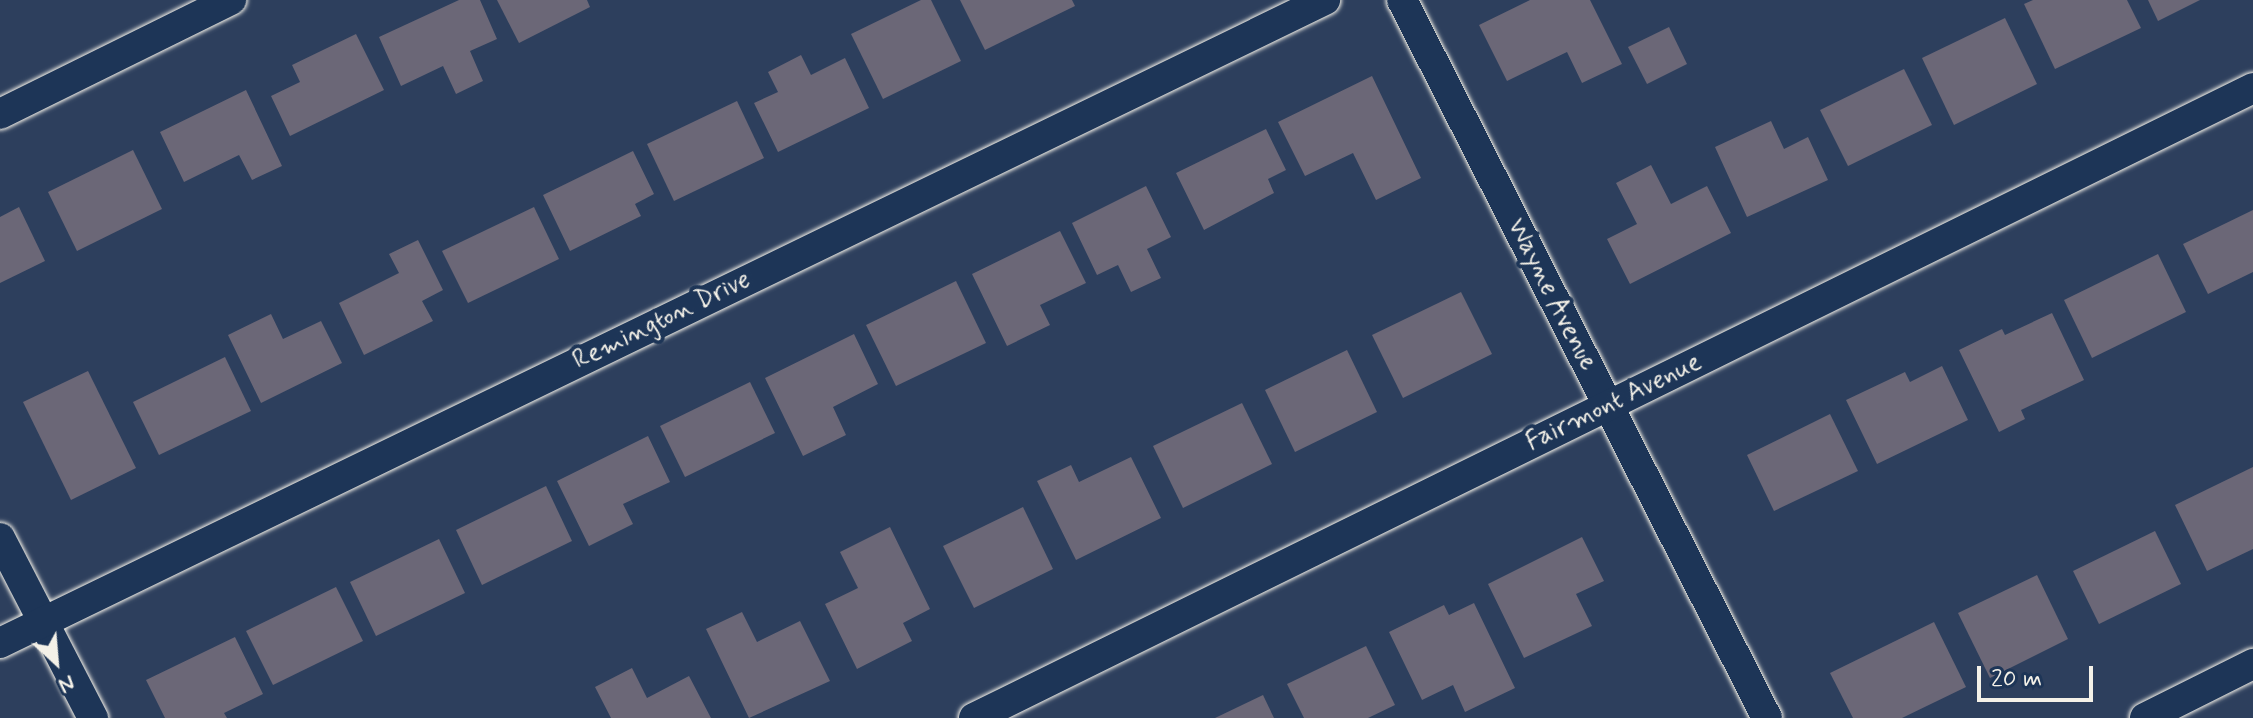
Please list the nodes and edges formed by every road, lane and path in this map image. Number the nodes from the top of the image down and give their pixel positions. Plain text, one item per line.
1 (231, 0) edge
2 (1325, 0) edge
3 (1402, 0) edge
4 (2253, 88) edge
5 (0, 114) edge
6 (1606, 406) junction
7 (0, 538) edge
8 (43, 622) junction
9 (0, 643) edge
10 (2253, 664) edge
11 (93, 718) edge
12 (974, 718) edge
13 (1767, 718) edge
14 (2145, 718) edge

1 - 5 street
2 - 8 street, Remington Drive
3 - 6 street, Wayne Avenue
4 - 6 street, Fairmont Avenue
6 - 12 street, Fairmont Avenue
6 - 13 street, Wayne Avenue
7 - 8 street
8 - 9 street, Remington Drive
8 - 11 street
10 - 14 street

